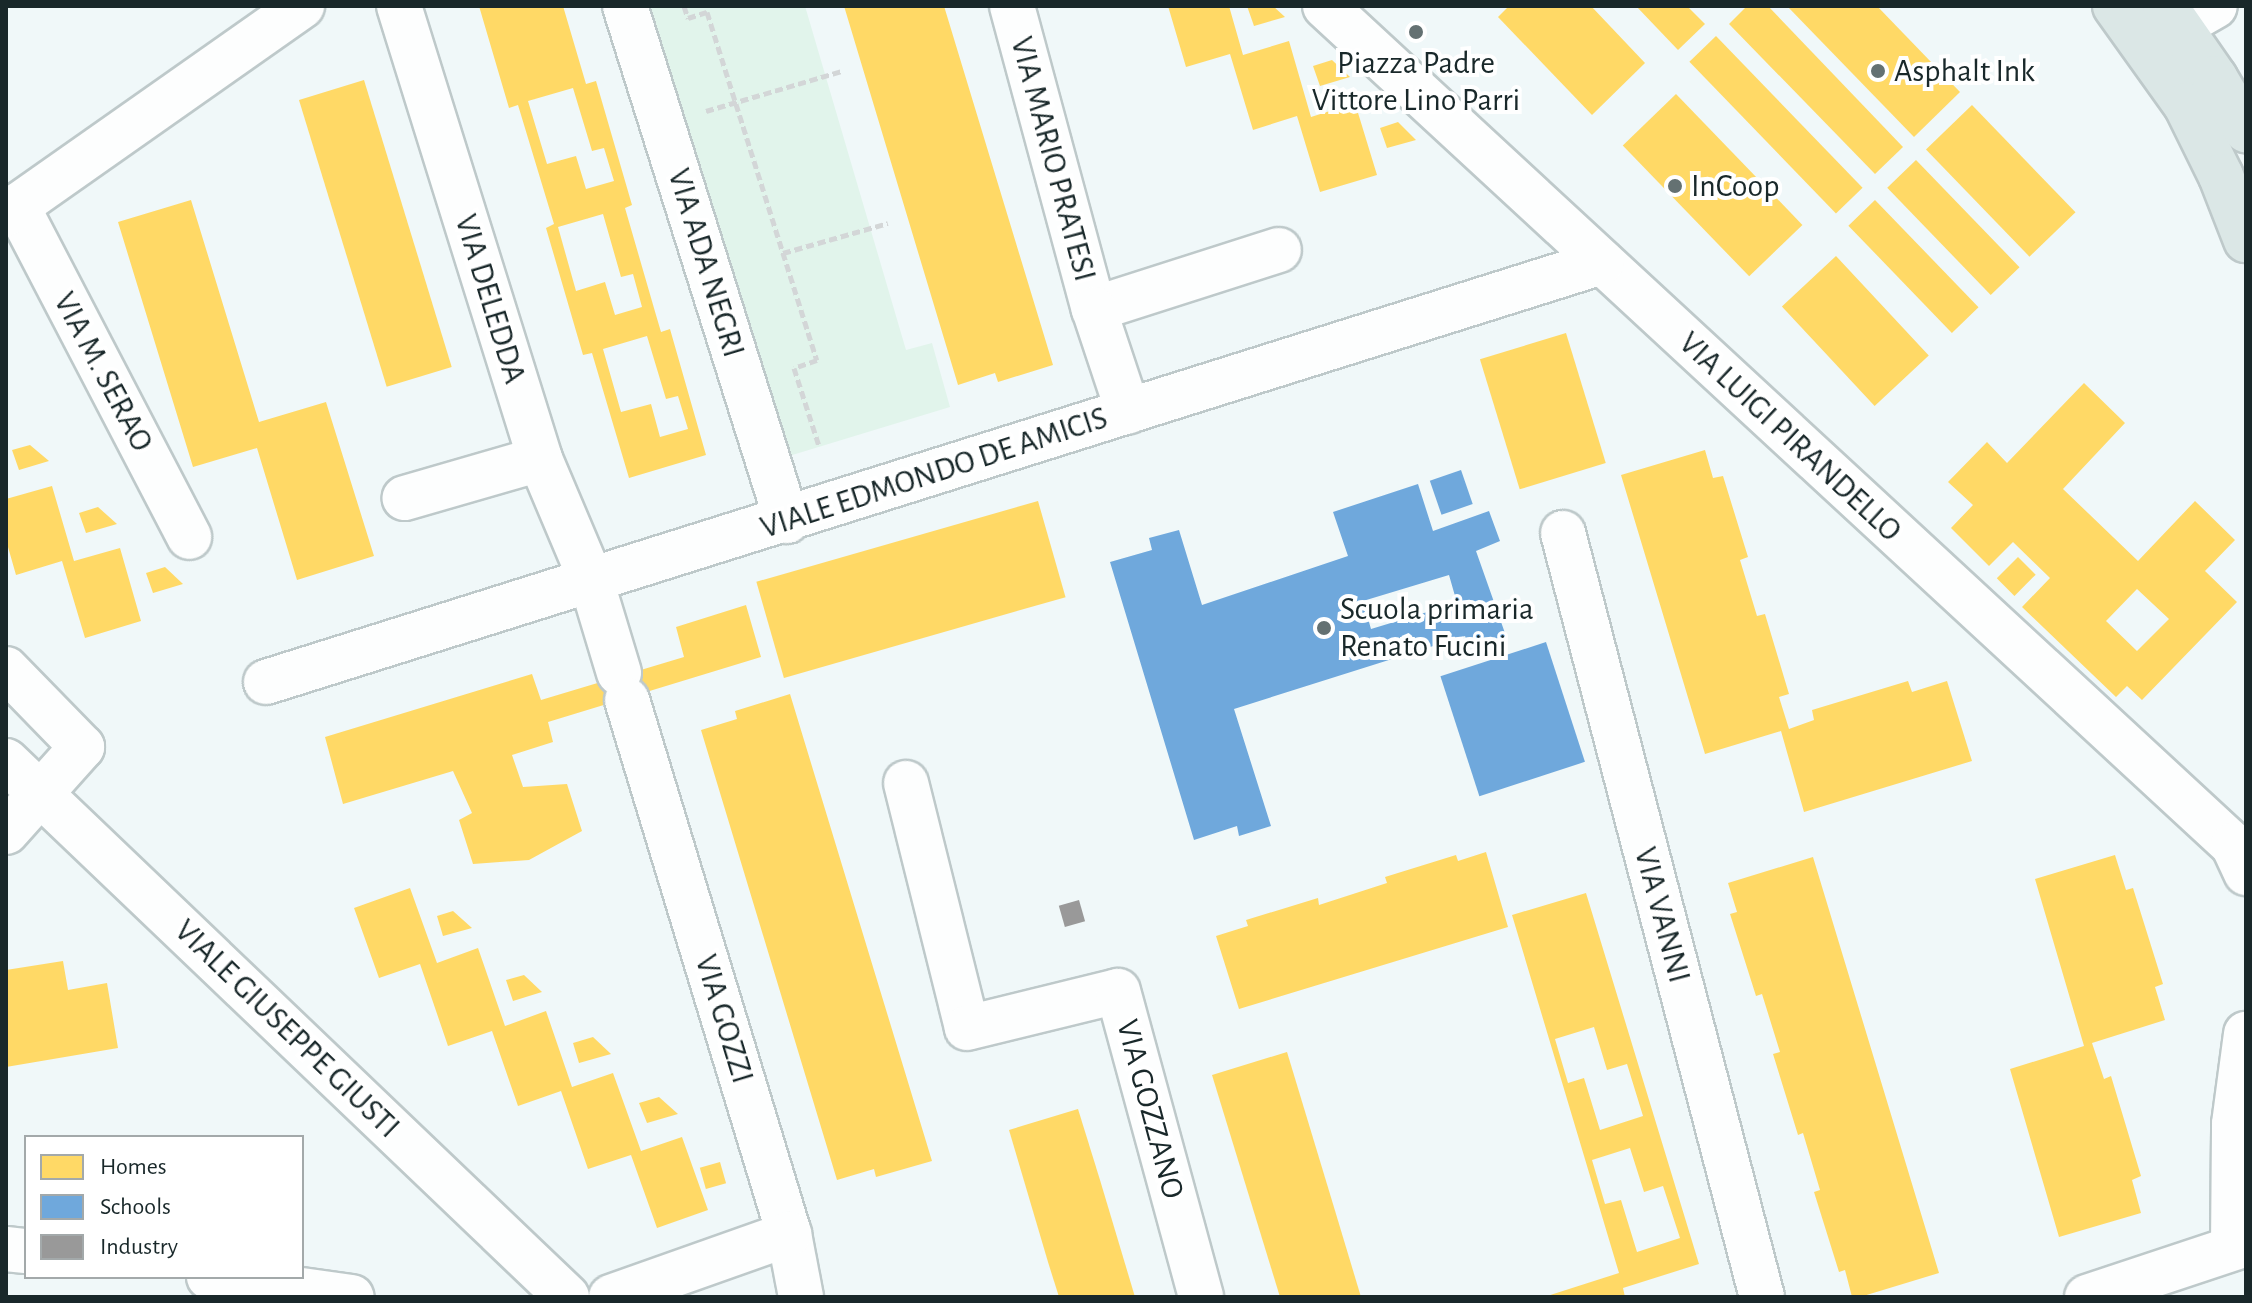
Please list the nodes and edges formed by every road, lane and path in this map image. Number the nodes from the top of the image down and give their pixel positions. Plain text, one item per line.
1 (302, 6) edge
2 (399, 6) edge
3 (625, 6) edge
4 (684, 6) edge
5 (1012, 6) edge
6 (1325, 6) edge
7 (2115, 6) edge
8 (2176, 21) edge
9 (842, 71) dead end
10 (736, 102) junction
11 (663, 124) junction
12 (2246, 130) edge
13 (11, 210) edge
14 (888, 223) dead end
15 (2246, 240) edge
16 (1279, 250) dead end
17 (783, 253) junction
18 (1602, 262) junction
19 (1094, 309) junction
20 (1128, 411) junction
21 (819, 446) dead end
22 (540, 459) junction
23 (405, 498) dead end
24 (787, 521) junction
25 (1563, 533) dead end
26 (189, 537) dead end
27 (591, 580) junction
28 (6, 669) edge
29 (266, 682) dead end
30 (6, 761) edge
31 (906, 783) dead end
32 (41, 793) junction
33 (6, 832) edge
34 (2246, 873) edge
35 (2246, 1034) edge
36 (789, 1234) junction
37 (2240, 1245) edge
38 (223, 1279) edge
39 (352, 1297) edge
40 (567, 1297) edge
41 (611, 1297) edge
42 (801, 1297) edge
43 (1201, 1297) edge
44 (1762, 1297) edge
45 (2087, 1297) edge

1 - 13 street
2 - 22 street, VIA DELEDDA
3 - 11 street, VIA ADA NEGRI
4 - 10 path
5 - 19 street, VIA MARIO PRATESI
6 - 18 street, VIA LUIGI PIRANDELLO
7 - 8 main road
8 - 12 main road
8 - 15 main road
9 - 10 path
10 - 11 path
10 - 17 path
11 - 24 street, VIA ADA NEGRI
13 - 26 street, VIA M. SERAO
14 - 17 path
16 - 19 street, VIA MARIO PRATESI
17 - 21 path
18 - 20 street, VIALE EDMONDO DE AMICIS
18 - 34 street, VIA LUIGI PIRANDELLO
19 - 20 street
20 - 24 street, VIALE EDMONDO DE AMICIS
22 - 23 street
22 - 27 street, VIA DELEDDA
24 - 27 street, VIALE EDMONDO DE AMICIS
25 - 44 street, VIA VANNI
27 - 29 street, VIALE EDMONDO DE AMICIS
27 - 36 street, VIA GOZZI
28 - 32 street
30 - 32 street, VIALE GIUSEPPE GIUSTI
31 - 43 street, VIA GOZZANO
32 - 33 street
32 - 40 street, VIALE GIUSEPPE GIUSTI
35 - 37 street
36 - 41 street
36 - 42 street, VIA GOZZI
37 - 45 street
38 - 39 street

